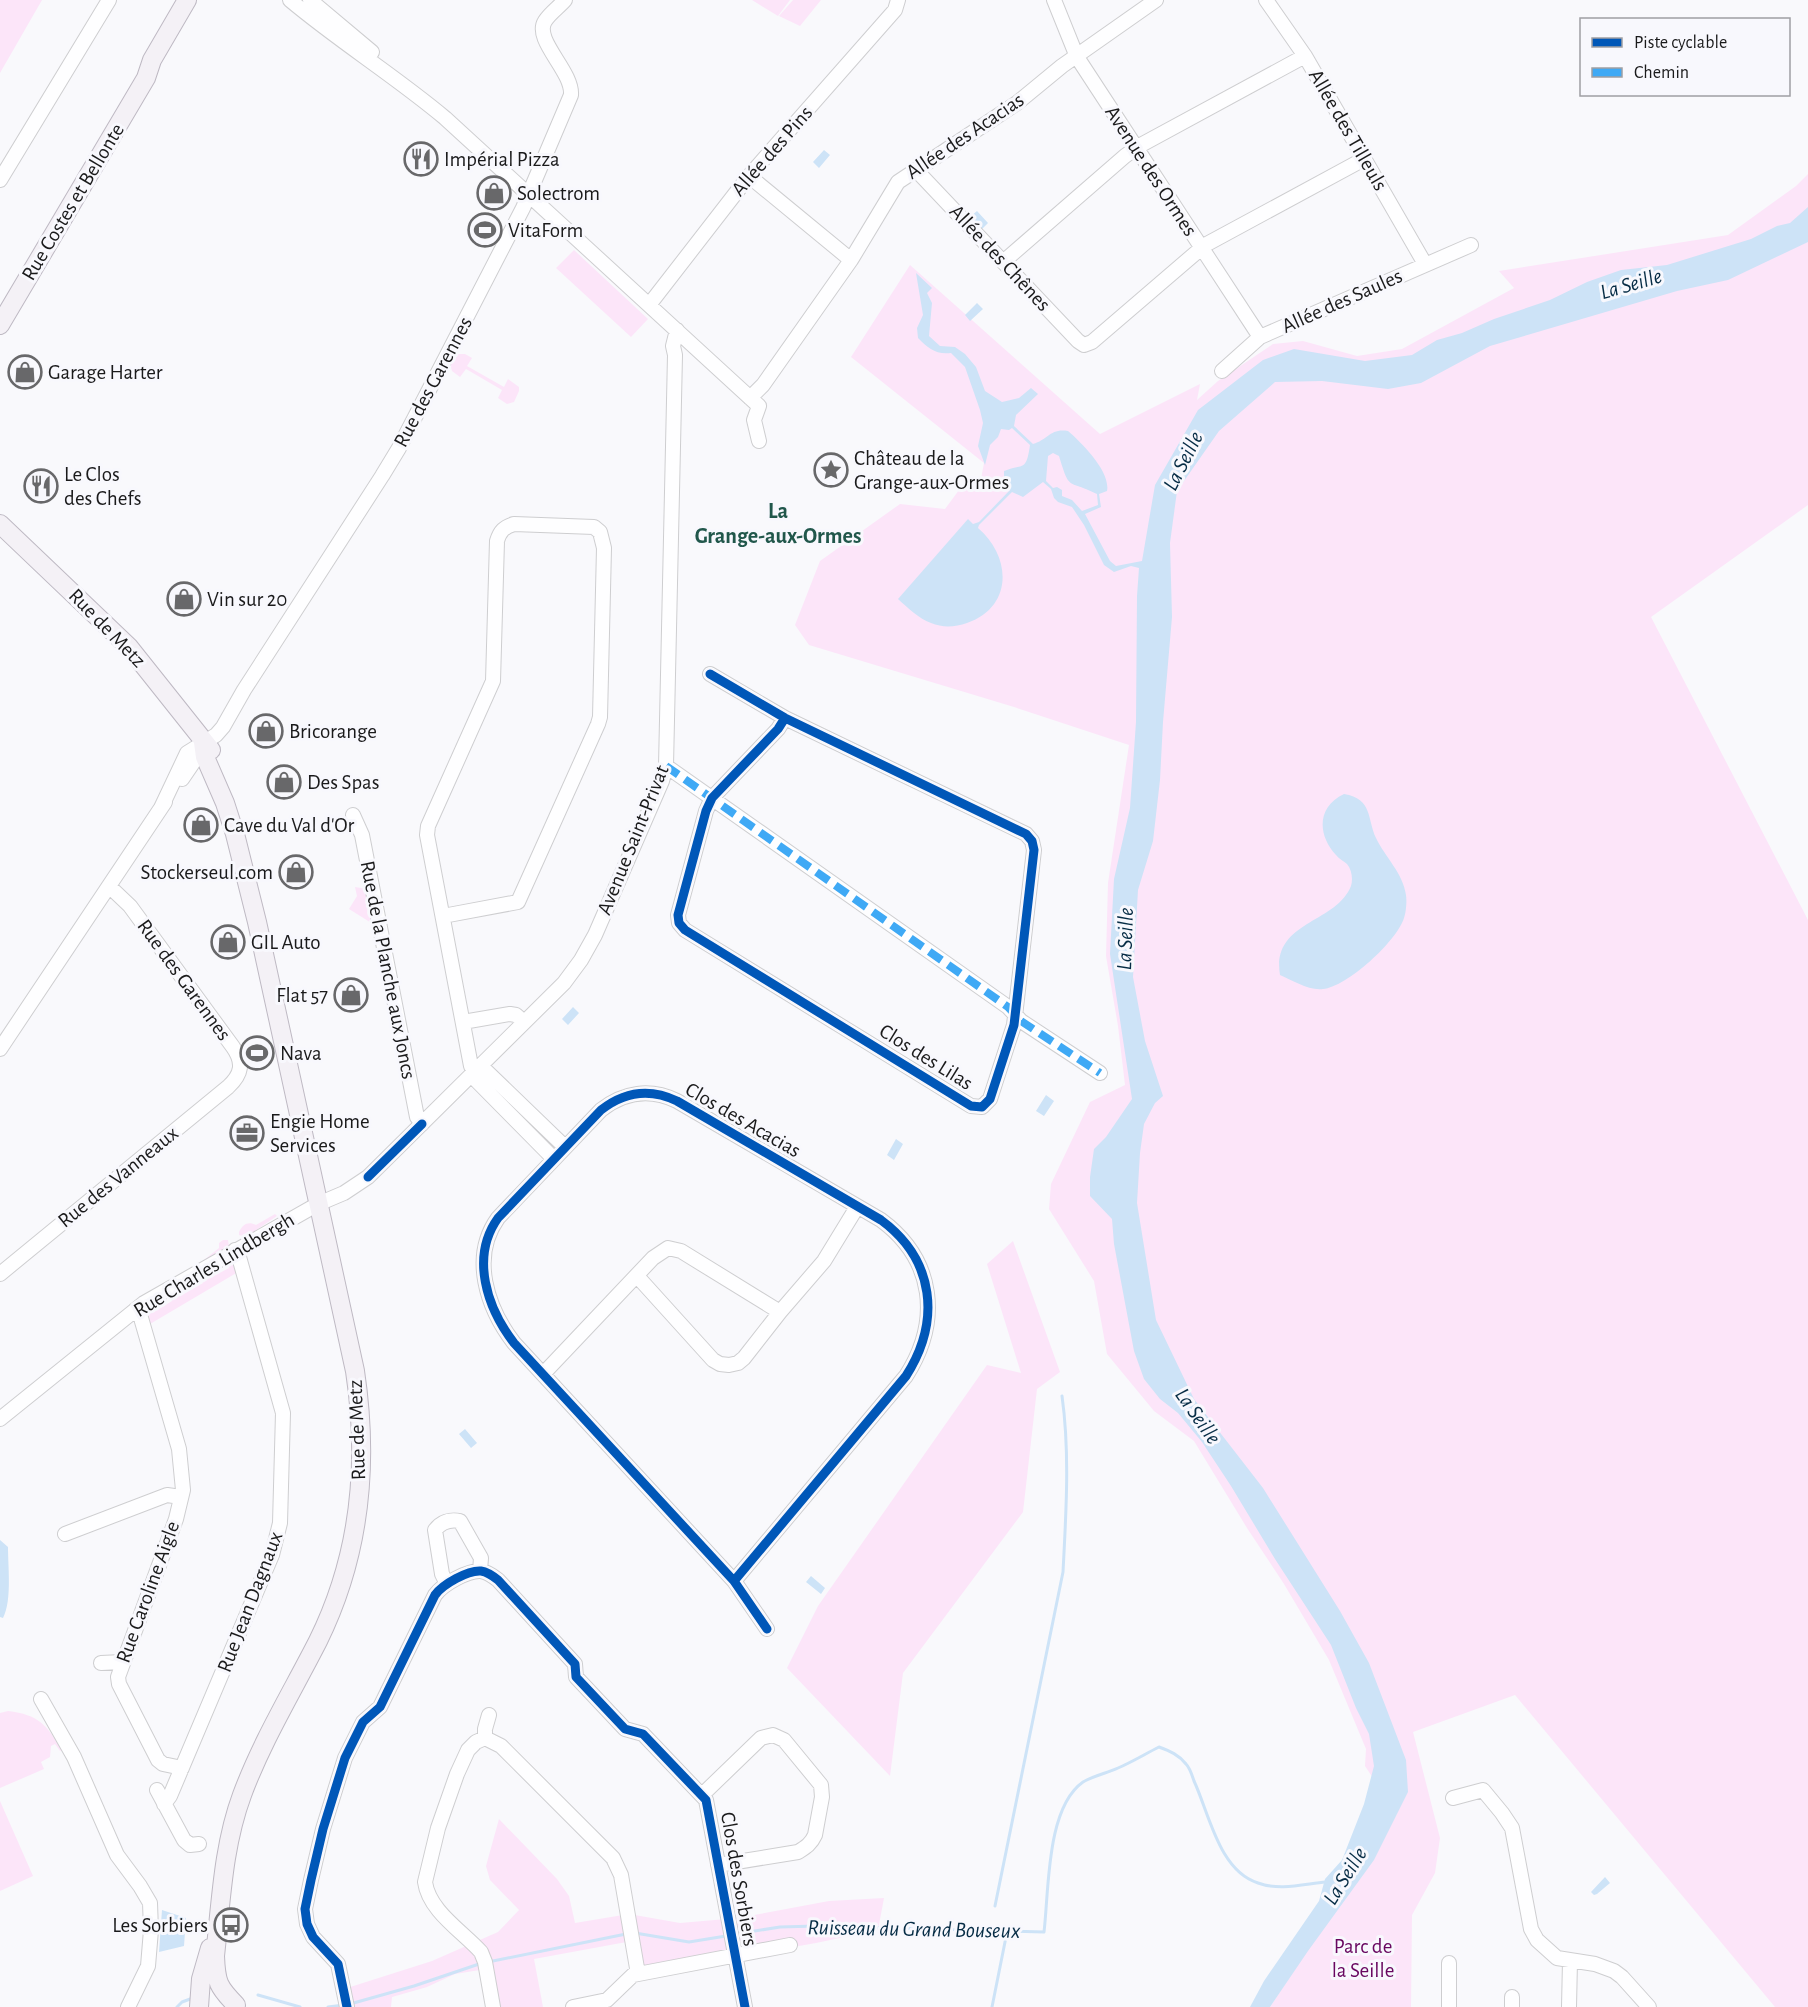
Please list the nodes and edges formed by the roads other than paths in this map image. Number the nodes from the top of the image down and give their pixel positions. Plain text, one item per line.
1 (110, 0) edge
2 (188, 0) edge
3 (199, 0) edge
4 (290, 0) edge
5 (310, 0) edge
6 (565, 0) edge
7 (898, 0) edge
8 (1054, 0) edge
9 (1156, 0) edge
10 (1266, 0) edge
11 (1305, 56) junction
12 (1077, 57) junction
13 (146, 78) junction
14 (417, 94) junction
15 (1136, 149) junction
16 (1364, 159) junction
17 (916, 170) junction
18 (749, 176) junction
19 (0, 180) edge
20 (529, 195) junction
21 (1471, 245) dead end
22 (1202, 248) junction
23 (851, 260) junction
24 (1003, 262) junction
25 (1425, 264) junction
26 (649, 305) junction
27 (0, 326) edge
28 (682, 335) junction
29 (1260, 337) junction
30 (1222, 371) dead end
31 (750, 398) junction
32 (759, 441) dead end
33 (0, 524) edge
34 (710, 674) dead end
35 (785, 718) junction
36 (203, 742) junction
37 (666, 766) junction
38 (712, 798) junction
39 (353, 815) dead end
40 (110, 887) junction
41 (443, 916) junction
42 (1015, 1013) junction
43 (463, 1022) junction
44 (524, 1022) junction
45 (0, 1050) edge
46 (476, 1071) junction
47 (1100, 1073) dead end
48 (236, 1080) joint
49 (422, 1124) junction
50 (565, 1147) junction
51 (554, 1159) junction
52 (318, 1204) junction
53 (857, 1207) junction
54 (236, 1250) junction
55 (0, 1274) edge
56 (637, 1276) junction
57 (135, 1310) junction
58 (780, 1312) junction
59 (544, 1374) junction
60 (0, 1419) edge
61 (181, 1497) junction
62 (65, 1534) dead end
63 (480, 1571) junction
64 (734, 1581) junction
65 (447, 1584) junction
66 (767, 1629) dead end
67 (122, 1662) junction
68 (101, 1663) dead end
69 (41, 1699) dead end
70 (489, 1715) dead end
71 (485, 1738) junction
72 (182, 1768) junction
73 (157, 1790) dead end
74 (702, 1795) junction
75 (1453, 1798) dead end
76 (164, 1804) junction
77 (199, 1844) dead end
78 (718, 1865) junction
79 (219, 1921) junction
80 (790, 1945) dead end
81 (735, 1956) junction
82 (1570, 1961) junction
83 (1449, 1963) dead end
84 (638, 1974) junction
85 (346, 2003) edge
86 (238, 2006) edge
87 (128, 2007) edge
88 (199, 2007) edge
89 (208, 2007) edge
90 (493, 2007) edge
91 (573, 2007) edge
92 (745, 2007) edge
93 (1449, 2007) edge
94 (1569, 2007) edge
95 (1649, 2007) edge

1 - 19 street
2 - 13 main road, Rue Costes et Bellonte
3 - 13 main road, Rue Costes et Bellonte
4 - 14 street
5 - 14 street
6 - 20 street, Rue des Garennes
7 - 18 street, Allée des Pins
8 - 12 street, Avenue des Ormes
9 - 12 street, Allée des Acacias
10 - 11 street, Allée des Tilleuls
11 - 15 street
11 - 16 street, Allée des Tilleuls
12 - 15 street, Avenue des Ormes
12 - 17 street, Allée des Acacias
13 - 27 main road, Rue Costes et Bellonte
14 - 20 street
15 - 22 street, Avenue des Ormes
15 - 24 street
16 - 22 street
16 - 25 street, Allée des Tilleuls
17 - 23 street, Allée des Acacias
17 - 24 street, Allée des Chênes
18 - 23 street
18 - 26 street, Allée des Pins
20 - 26 street
20 - 36 street, Rue des Garennes
21 - 25 street, Allée des Saules
22 - 24 street, Allée des Chênes
22 - 29 street, Avenue des Ormes
23 - 31 street, Allée des Acacias
25 - 29 street, Allée des Saules
26 - 28 street
28 - 31 street
28 - 37 street, Avenue Saint-Privat
29 - 30 street, Allée des Saules
31 - 32 street
33 - 36 main road, Rue de Metz
34 - 35 street, Clos des Lilas
35 - 38 street, Clos des Lilas
35 - 42 street, Clos des Lilas
36 - 40 street, Rue des Garennes
36 - 52 main road, Rue de Metz
37 - 38 street
37 - 44 street, Avenue Saint-Privat
38 - 42 street
38 - 42 street, Clos des Lilas
39 - 49 street, Rue de la Planche aux Joncs
40 - 45 street, Rue des Garennes
40 - 48 street, Rue des Garennes
41 - 41 street
41 - 43 street
42 - 47 street
43 - 44 street
43 - 46 street
44 - 46 street, Avenue Saint-Privat
46 - 49 street, Avenue Saint-Privat
46 - 50 street
46 - 51 street
48 - 55 street, Rue des Vanneaux
49 - 52 street, Avenue Saint-Privat
50 - 51 street, Clos des Acacias
50 - 53 street, Clos des Acacias
51 - 59 street, Clos des Acacias
52 - 54 street, Rue Charles Lindbergh
52 - 79 main road, Rue de Metz
53 - 58 street
53 - 64 street, Clos des Acacias
54 - 57 street, Rue Charles Lindbergh
54 - 72 street, Rue Jean Dagnaux
56 - 58 street
56 - 58 street
56 - 59 street
57 - 60 street, Rue Charles Lindbergh
57 - 61 street, Rue Caroline Aigle
59 - 64 street, Clos des Acacias
61 - 62 street, Rue Caroline Aigle
61 - 67 street, Rue Caroline Aigle
63 - 65 street
63 - 65 street
63 - 74 street, Clos des Sorbiers
64 - 66 street, Clos des Acacias
65 - 85 street
67 - 68 street
67 - 72 street, Rue Caroline Aigle
69 - 87 street
70 - 71 street
71 - 84 street
71 - 90 street
72 - 76 street, Rue Jean Dagnaux
73 - 76 street
74 - 78 street, Clos des Sorbiers
74 - 78 street, Clos des Sorbiers
75 - 82 street
76 - 77 street
78 - 81 street, Clos des Sorbiers
79 - 86 main road, Rue de Metz
79 - 88 main road, Rue de Metz
80 - 81 street, Clos des Sorbiers
81 - 84 street, Clos des Sorbiers
81 - 92 street, Clos des Sorbiers
82 - 94 street
82 - 95 street
83 - 93 street
84 - 91 street, Clos des Sorbiers
86 - 89 main road

